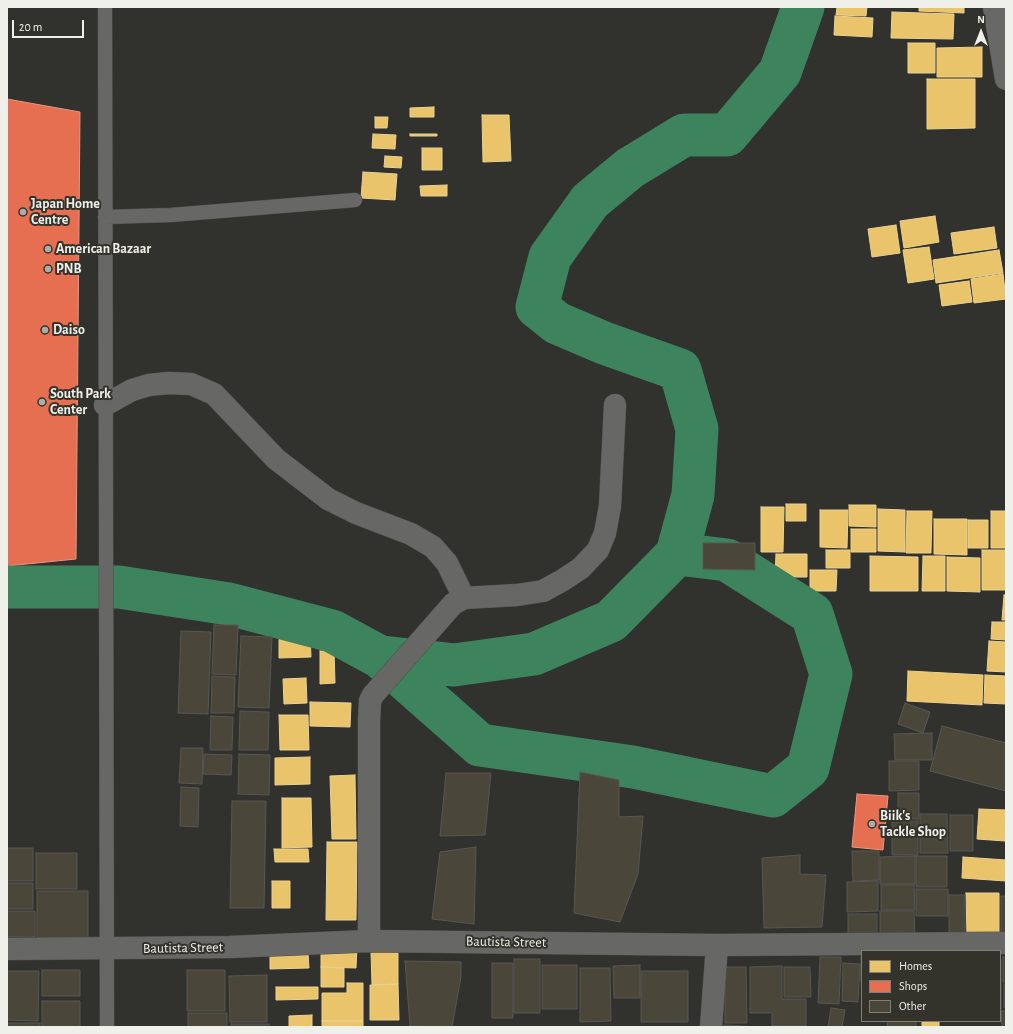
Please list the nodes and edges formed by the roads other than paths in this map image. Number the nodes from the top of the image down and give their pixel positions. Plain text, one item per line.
1 (105, 7) edge
2 (994, 7) edge
3 (1006, 79) edge
4 (355, 200) dead end
5 (105, 217) junction
6 (105, 405) junction
7 (615, 405) dead end
8 (464, 598) junction
9 (369, 941) junction
10 (1006, 943) edge
11 (717, 945) junction
12 (7, 949) edge
13 (107, 949) junction
14 (107, 1027) edge
15 (711, 1027) edge

1 - 5 lane
2 - 3 main road
4 - 5 lane
5 - 6 lane
6 - 8 street
6 - 13 lane
7 - 8 street
8 - 9 street
9 - 11 street, Bautista Street
9 - 13 street, Bautista Street
10 - 11 street, Bautista Street
11 - 15 street
12 - 13 street, Bautista Street
13 - 14 lane

